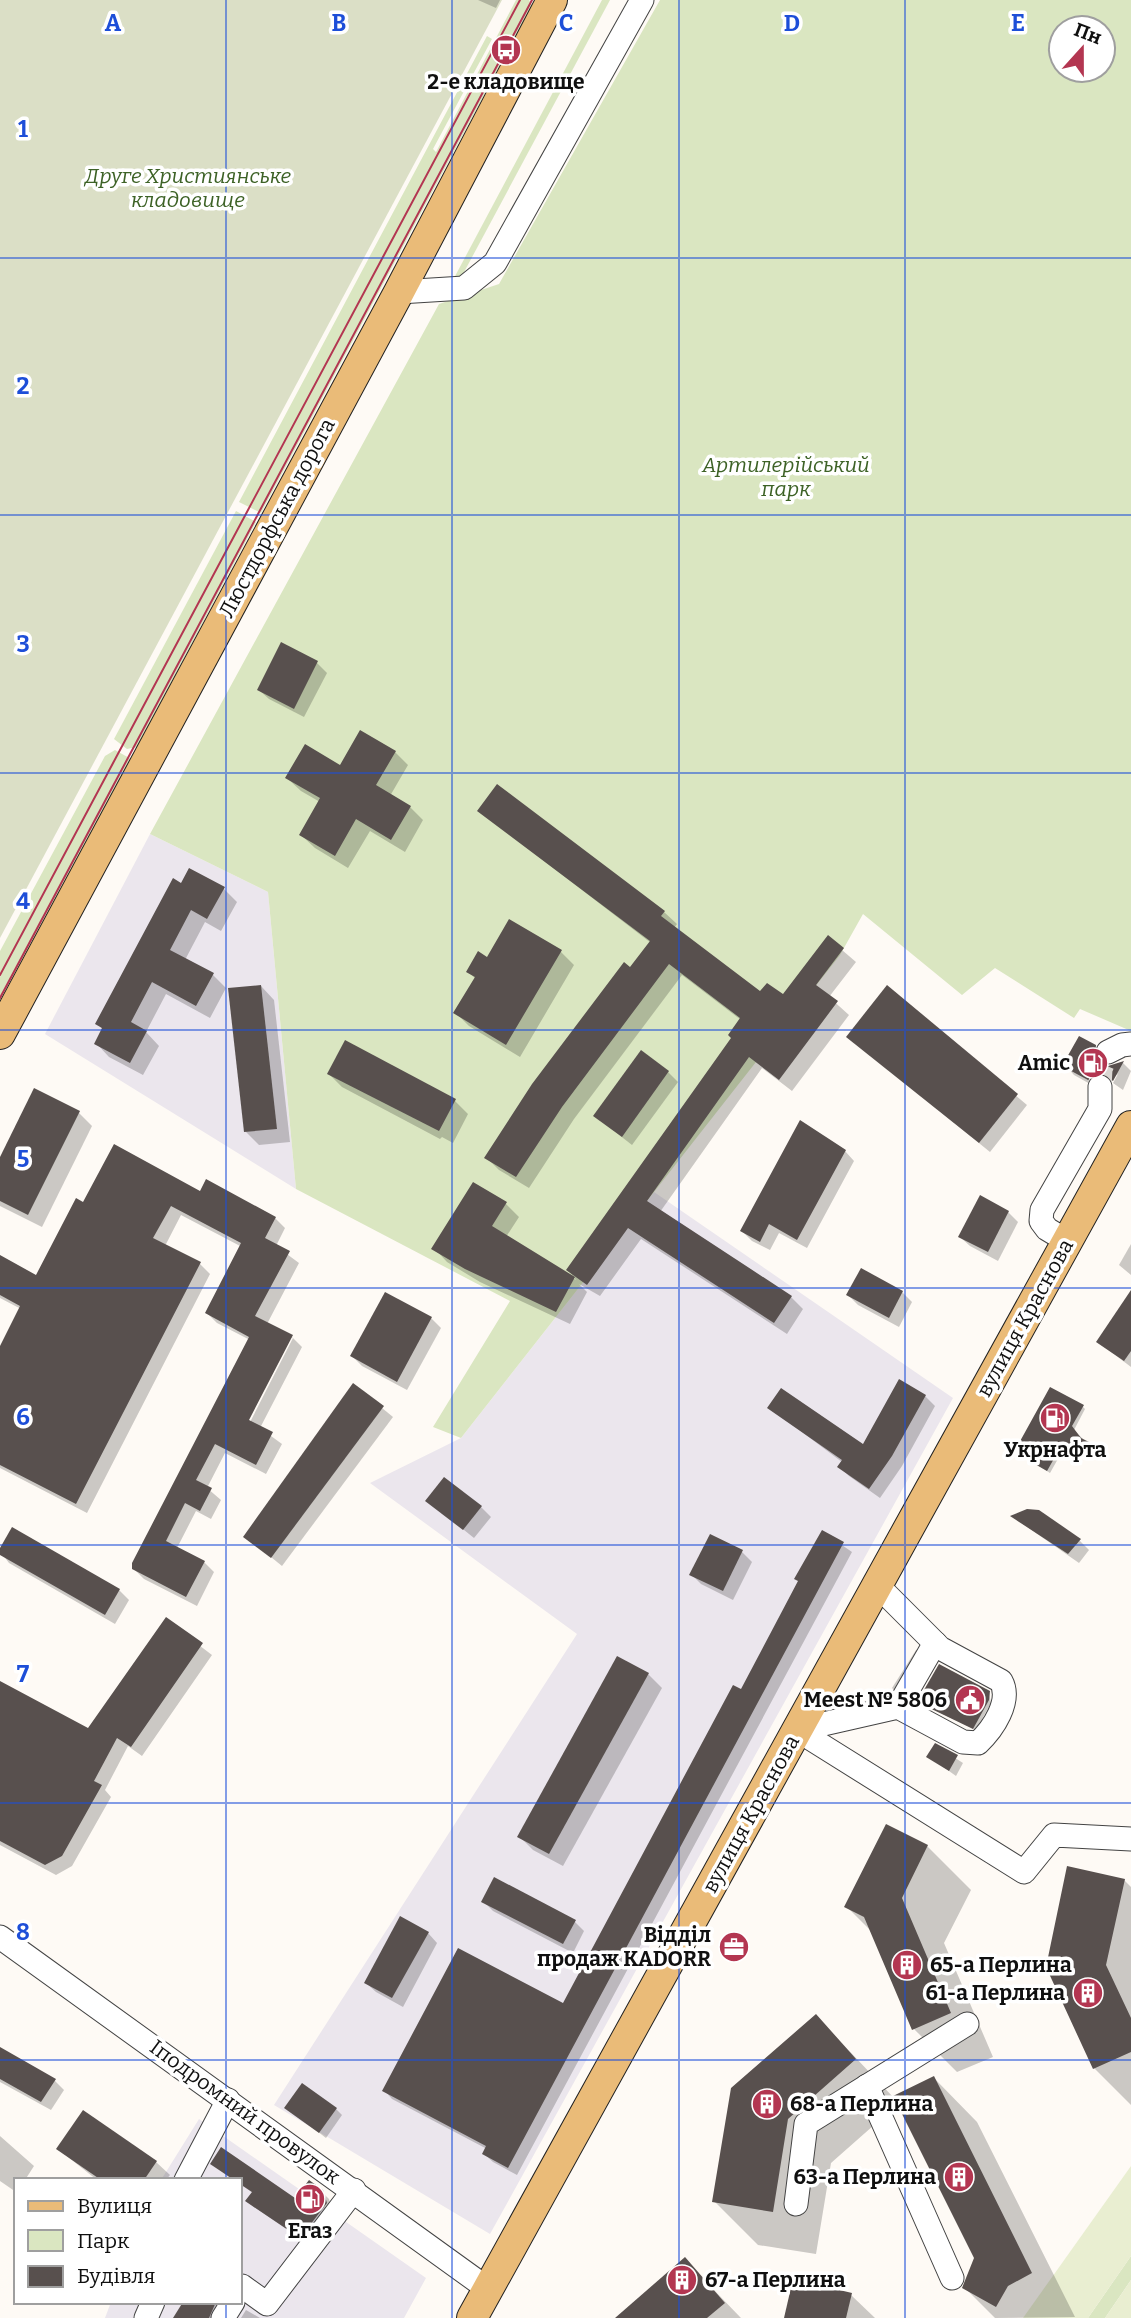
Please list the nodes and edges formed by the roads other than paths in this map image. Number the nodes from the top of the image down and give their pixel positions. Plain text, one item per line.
1 (552, 0) edge
2 (642, 0) edge
3 (399, 292) junction
4 (0, 1034) edge
5 (1131, 1044) edge
6 (1108, 1052) dead end
7 (1130, 1127) edge
8 (1068, 1241) junction
9 (877, 1585) junction
10 (935, 1643) junction
11 (898, 1707) junction
12 (797, 1730) junction
13 (1131, 1839) edge
14 (0, 1937) edge
15 (967, 2024) dead end
16 (867, 2086) junction
17 (228, 2100) junction
18 (187, 2178) edge
19 (354, 2190) junction
20 (796, 2204) dead end
21 (952, 2278) dead end
22 (242, 2286) edge
23 (488, 2289) junction
24 (472, 2318) edge

1 - 3 main road, Люстдорфська дорога
2 - 3 street
3 - 4 main road, Люстдорфська дорога
5 - 6 street
7 - 8 main road, вулиця Краснова
7 - 8 street
8 - 9 main road, вулиця Краснова
9 - 10 street
9 - 12 main road, вулиця Краснова
10 - 11 street
10 - 11 street
11 - 12 street
12 - 13 street
12 - 23 main road, вулиця Краснова
14 - 17 street, Іподромний провулок
15 - 16 street
16 - 20 street
16 - 21 street
17 - 18 street
17 - 19 street, Іподромний провулок
19 - 22 street
19 - 23 street, Іподромний провулок
23 - 24 main road, вулиця Краснова

